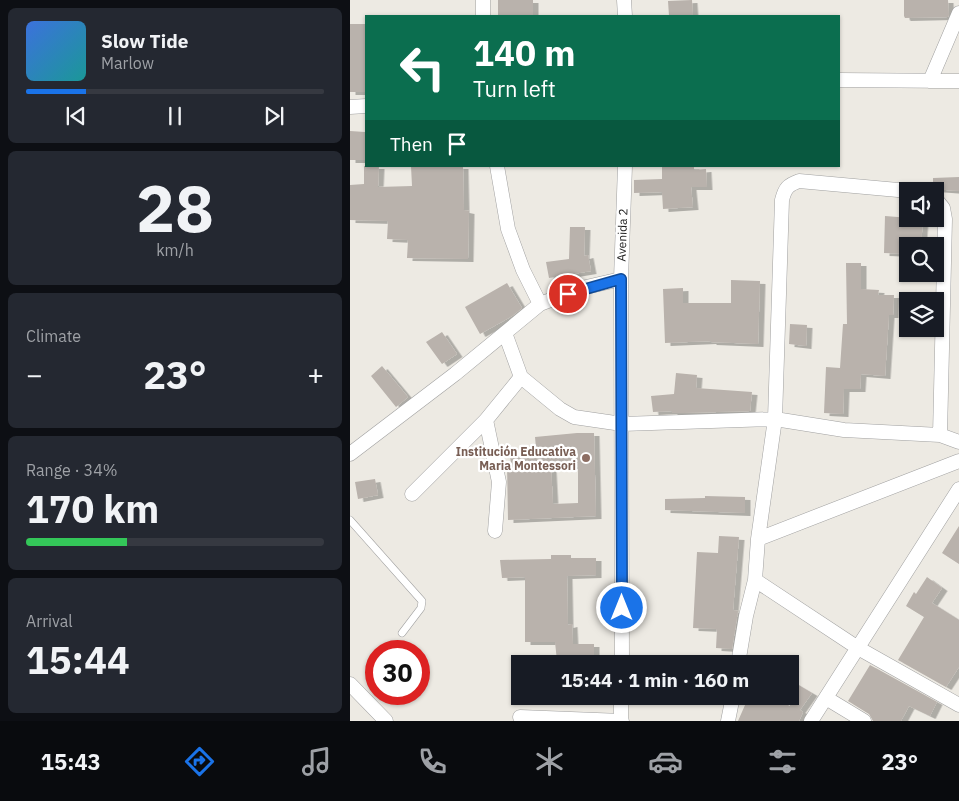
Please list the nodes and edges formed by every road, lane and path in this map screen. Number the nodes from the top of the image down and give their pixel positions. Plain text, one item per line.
1 (483, 0) edge
2 (624, 0) edge
3 (959, 13) edge
4 (483, 15) edge
5 (625, 15) edge
6 (840, 80) edge
7 (959, 81) edge
8 (930, 82) junction
9 (365, 106) edge
10 (350, 107) edge
11 (497, 167) edge
12 (625, 167) edge
13 (899, 190) edge
14 (944, 215) edge
15 (621, 279) junction
16 (540, 304) junction
17 (505, 333) junction
18 (521, 377) junction
19 (775, 419) junction
20 (486, 420) junction
21 (622, 424) junction
22 (940, 435) junction
23 (959, 442) edge
24 (350, 454) edge
25 (959, 461) edge
26 (959, 490) edge
27 (412, 494) dead end
28 (350, 520) edge
29 (495, 531) dead end
30 (758, 539) junction
31 (754, 580) junction
32 (402, 633) dead end
33 (858, 648) junction
34 (622, 655) edge
35 (740, 655) edge
36 (350, 684) edge
37 (826, 698) junction
38 (622, 705) edge
39 (731, 705) edge
40 (959, 706) edge
41 (520, 717) dead end
42 (386, 721) edge
43 (622, 721) edge
44 (728, 721) edge
45 (811, 721) edge
46 (864, 721) edge

1 - 4 street
2 - 5 street
3 - 8 street
6 - 8 street
7 - 8 street
9 - 10 street
11 - 16 street
12 - 15 street, Avenida 2
13 - 19 street
14 - 22 street
15 - 16 street
15 - 21 street, Avenida 2
16 - 17 street
17 - 18 street
17 - 24 street
18 - 20 street
18 - 21 street
19 - 21 street
19 - 22 street
19 - 30 street
20 - 27 street
20 - 29 street
21 - 34 street, Avenida 2
22 - 23 street
25 - 30 street
26 - 33 street
28 - 32 lane
30 - 31 street
31 - 33 street
31 - 35 street
33 - 37 street
33 - 40 street
36 - 42 street
37 - 45 street
37 - 46 street
38 - 43 street
39 - 44 street
41 - 43 street

